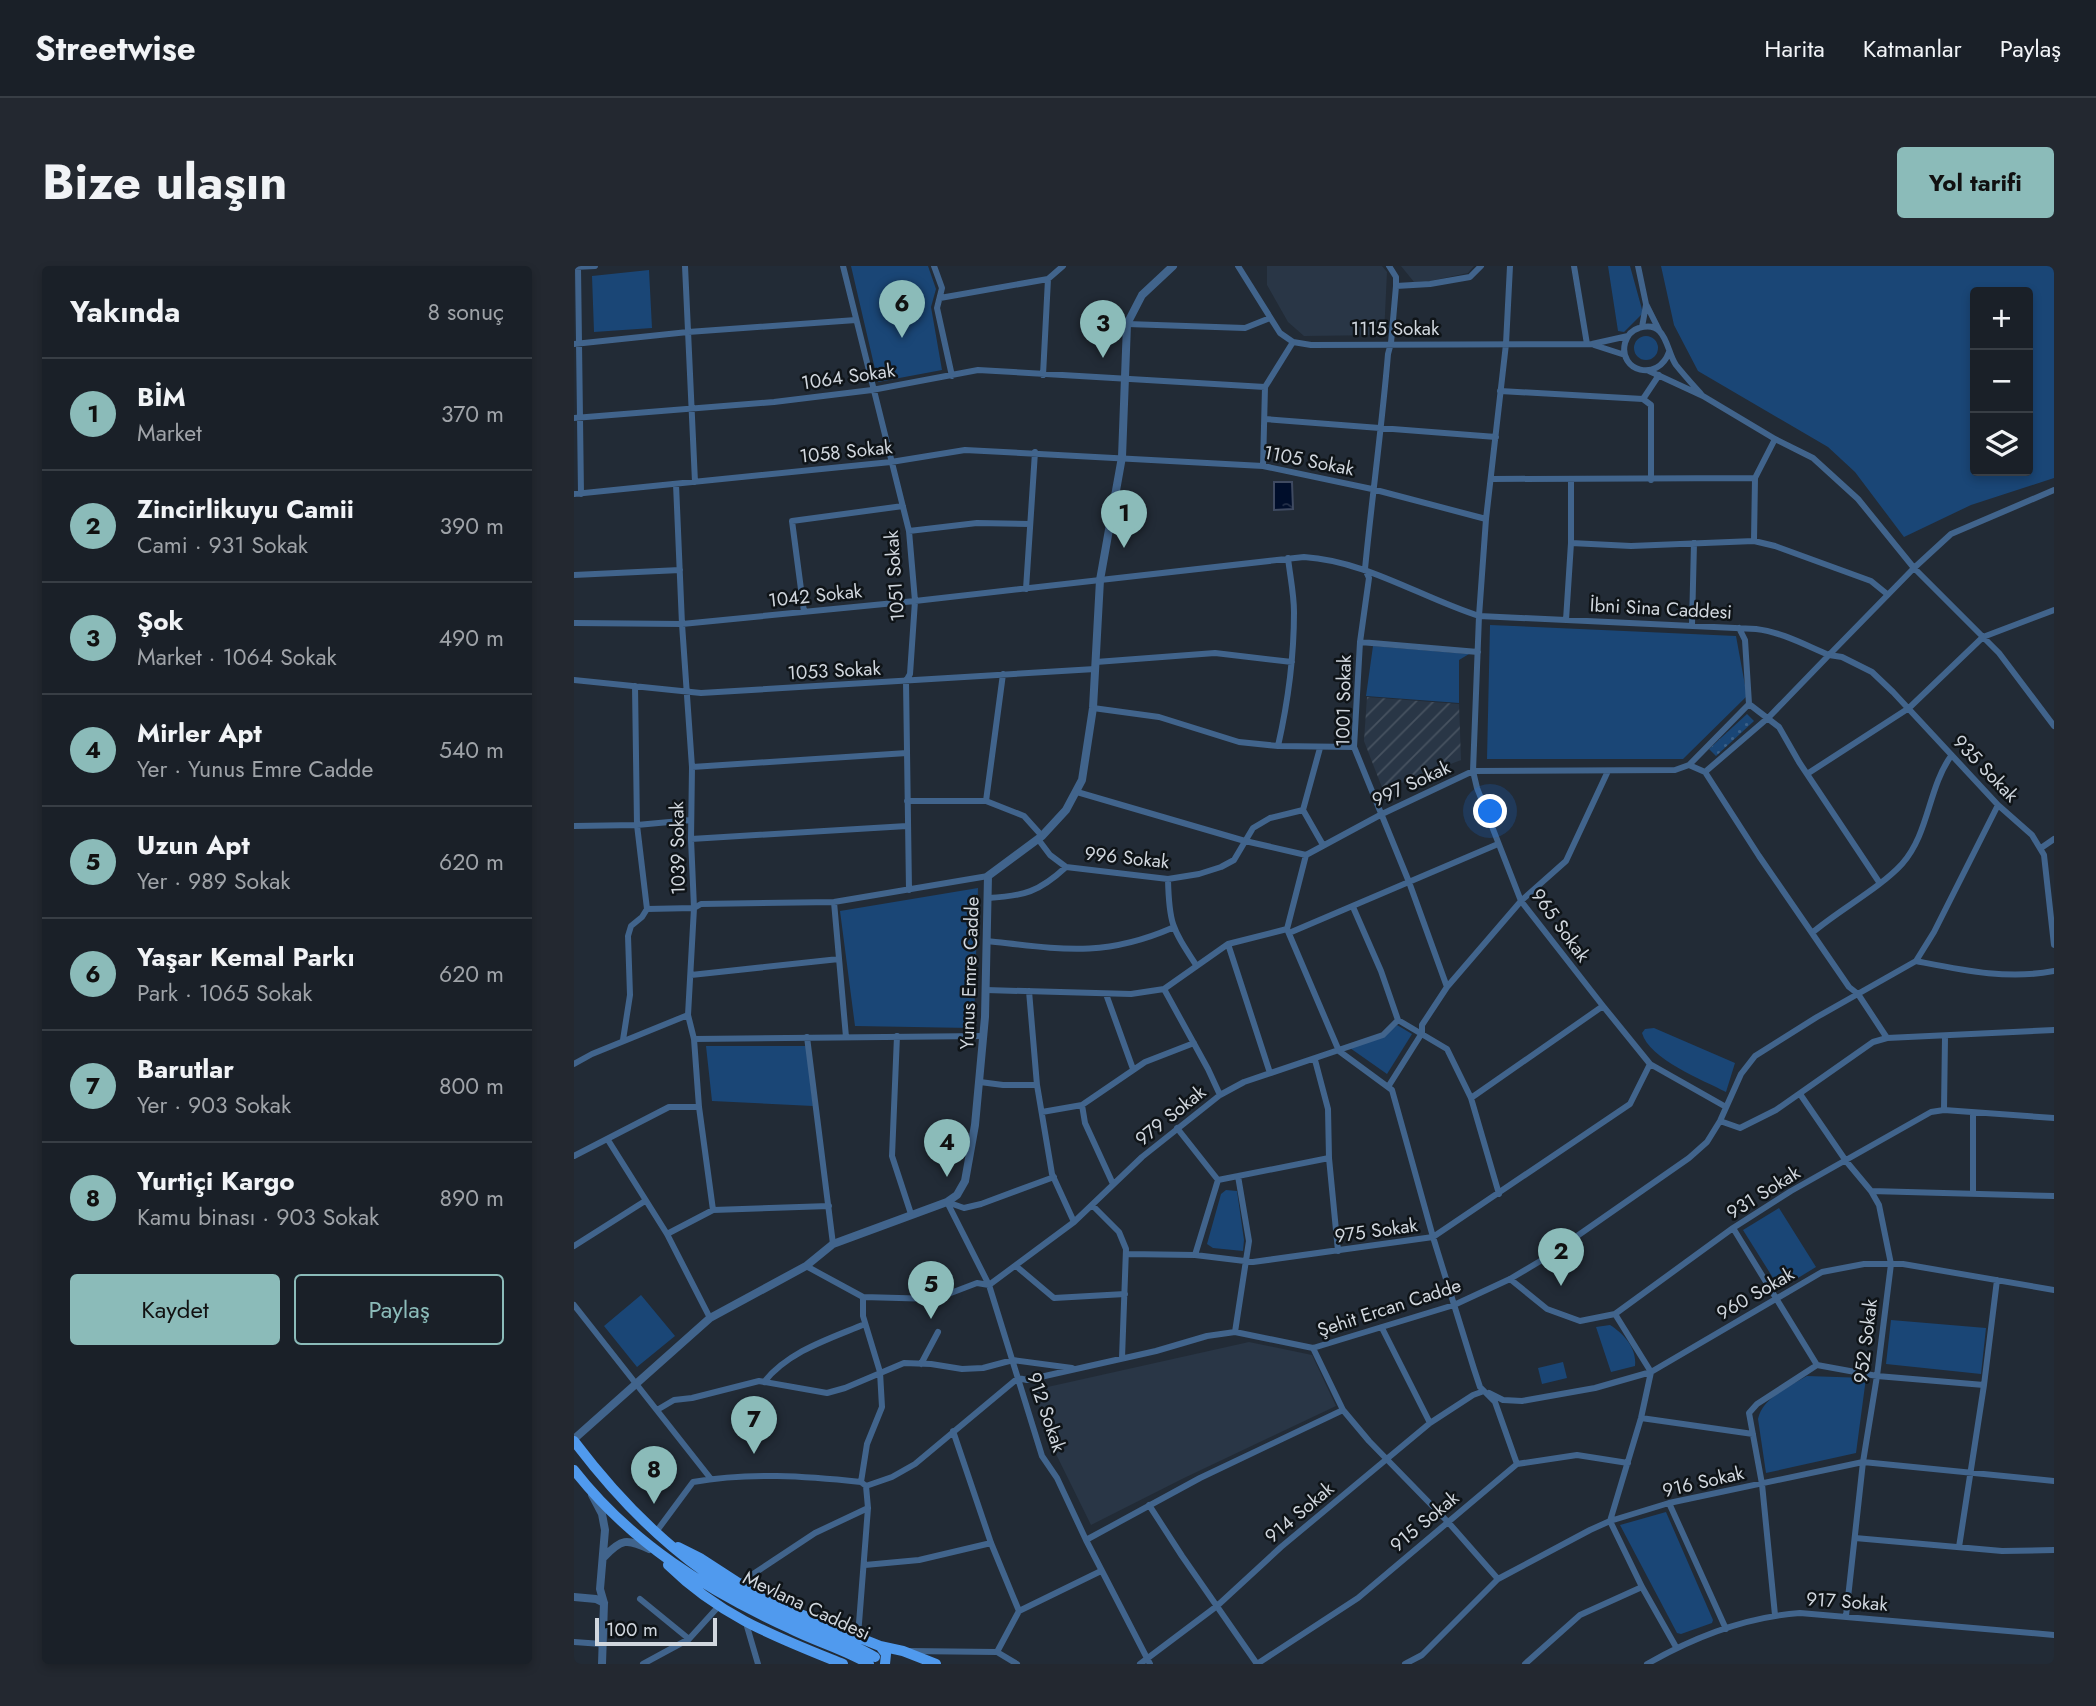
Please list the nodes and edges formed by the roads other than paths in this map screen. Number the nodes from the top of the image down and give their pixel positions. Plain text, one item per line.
1 (595, 266) edge
2 (685, 266) edge
3 (843, 266) edge
4 (934, 266) edge
5 (1063, 266) edge
6 (1238, 266) edge
7 (1389, 266) edge
8 (1481, 266) edge
9 (1510, 266) edge
10 (1574, 266) edge
11 (1638, 266) edge
12 (576, 267) edge
13 (1166, 268) edge
14 (1048, 279) junction
15 (1396, 286) junction
16 (940, 298) junction
17 (1646, 304) junction
18 (1270, 318) junction
19 (856, 320) junction
20 (1127, 324) junction
21 (1642, 327) junction
22 (1659, 330) junction
23 (688, 332) junction
24 (1628, 336) junction
25 (1293, 342) junction
26 (1391, 343) junction
27 (577, 344) edge
28 (1507, 344) junction
29 (1589, 344) junction
30 (1669, 352) junction
31 (1625, 355) junction
32 (1649, 371) junction
33 (1043, 375) junction
34 (1659, 375) junction
35 (952, 376) junction
36 (1126, 379) junction
37 (1265, 387) junction
38 (872, 390) junction
39 (1500, 391) junction
40 (1703, 396) junction
41 (1643, 400) junction
42 (693, 409) junction
43 (577, 418) edge
44 (1265, 419) junction
45 (1382, 428) junction
46 (1496, 438) junction
47 (1775, 439) junction
48 (1035, 452) junction
49 (1122, 457) junction
50 (891, 463) junction
51 (1263, 466) junction
52 (1755, 478) junction
53 (1492, 479) junction
54 (1571, 480) junction
55 (1651, 480) junction
56 (695, 482) junction
57 (676, 484) junction
58 (1372, 489) junction
59 (2054, 490) edge
60 (577, 494) edge
61 (903, 506) junction
62 (1486, 519) junction
63 (1030, 524) junction
64 (909, 531) junction
65 (1754, 541) junction
66 (1571, 543) junction
67 (1695, 543) junction
68 (1287, 558) junction
69 (1365, 569) junction
70 (1914, 569) junction
71 (680, 570) junction
72 (574, 575) edge
73 (1100, 580) junction
74 (1026, 589) junction
75 (1886, 594) junction
76 (915, 601) junction
77 (2054, 610) edge
78 (804, 612) junction
79 (1479, 616) junction
80 (1566, 620) junction
81 (574, 623) edge
82 (682, 624) junction
83 (1692, 625) junction
84 (1739, 628) junction
85 (1983, 637) junction
86 (1360, 642) junction
87 (1478, 652) junction
88 (1829, 655) junction
89 (1292, 662) junction
90 (1096, 665) junction
91 (1003, 674) junction
92 (574, 680) edge
93 (906, 681) junction
94 (635, 687) junction
95 (687, 692) junction
96 (1749, 704) junction
97 (1093, 708) junction
98 (1909, 708) junction
99 (1769, 717) junction
100 (2054, 726) edge
101 (1278, 746) junction
102 (1354, 747) junction
103 (1320, 748) junction
104 (907, 753) junction
105 (1951, 756) junction
106 (1689, 765) junction
107 (692, 767) junction
108 (1473, 771) junction
109 (1608, 771) junction
110 (1704, 772) junction
111 (1807, 774) junction
112 (1077, 792) junction
113 (907, 801) junction
114 (986, 801) junction
115 (1998, 804) junction
116 (1303, 810) junction
117 (1382, 814) junction
118 (691, 820) junction
119 (637, 825) junction
120 (574, 826) edge
121 (907, 826) junction
122 (1040, 837) junction
123 (691, 839) junction
124 (2054, 839) edge
125 (1245, 841) junction
126 (1498, 844) junction
127 (1323, 845) junction
128 (2041, 848) junction
129 (1306, 855) junction
130 (1066, 867) junction
131 (988, 876) junction
132 (1168, 879) junction
133 (1879, 882) junction
134 (1409, 883) junction
135 (2051, 888) edge
136 (909, 890) junction
137 (988, 898) junction
138 (1521, 901) junction
139 (834, 902) junction
140 (1353, 907) junction
141 (694, 908) junction
142 (646, 909) junction
143 (1172, 928) junction
144 (1288, 931) junction
145 (1812, 933) junction
146 (987, 941) junction
147 (1228, 944) junction
148 (2054, 945) edge
149 (839, 959) junction
150 (1916, 961) junction
151 (1196, 965) junction
152 (2054, 971) edge
153 (691, 975) junction
154 (1447, 987) junction
155 (1164, 989) junction
156 (986, 990) junction
157 (1030, 991) junction
158 (1106, 994) junction
159 (1858, 994) junction
160 (1603, 1006) junction
161 (688, 1015) junction
162 (1398, 1020) junction
163 (2054, 1030) edge
164 (1422, 1033) junction
165 (897, 1036) junction
166 (983, 1036) junction
167 (807, 1037) junction
168 (846, 1037) junction
169 (1945, 1037) junction
170 (1887, 1038) junction
171 (694, 1039) junction
172 (623, 1040) junction
173 (1194, 1043) junction
174 (1339, 1051) junction
175 (1315, 1060) junction
176 (574, 1064) edge
177 (1650, 1064) junction
178 (1133, 1069) junction
179 (1270, 1073) junction
180 (980, 1082) junction
181 (1037, 1085) junction
182 (1388, 1087) junction
183 (1800, 1094) junction
184 (1220, 1095) junction
185 (1471, 1098) junction
186 (1082, 1105) junction
187 (699, 1107) junction
188 (1726, 1107) junction
189 (1944, 1110) junction
190 (1042, 1112) junction
191 (1973, 1113) junction
192 (2054, 1118) edge
193 (1720, 1121) junction
194 (1177, 1128) junction
195 (608, 1140) junction
196 (574, 1156) edge
197 (1329, 1158) junction
198 (1846, 1161) junction
199 (1238, 1176) junction
200 (1054, 1177) junction
201 (1218, 1180) junction
202 (1113, 1184) junction
203 (1871, 1191) junction
204 (1973, 1193) junction
205 (1499, 1194) junction
206 (2054, 1196) edge
207 (645, 1201) junction
208 (947, 1202) junction
209 (1091, 1205) junction
210 (829, 1206) junction
211 (713, 1210) junction
212 (911, 1214) junction
213 (1074, 1222) junction
214 (1733, 1228) junction
215 (667, 1234) junction
216 (1433, 1237) junction
217 (833, 1244) junction
218 (574, 1246) edge
219 (1338, 1251) junction
220 (1127, 1254) junction
221 (1195, 1255) junction
222 (1246, 1261) junction
223 (1891, 1264) junction
224 (806, 1266) junction
225 (1016, 1266) junction
226 (1510, 1279) junction
227 (1997, 1280) junction
228 (989, 1284) junction
229 (2054, 1290) edge
230 (1125, 1294) junction
231 (863, 1297) junction
232 (1777, 1297) junction
233 (574, 1305) edge
234 (1454, 1305) junction
235 (1615, 1314) junction
236 (710, 1318) junction
237 (865, 1324) junction
238 (1382, 1328) junction
239 (938, 1332) dead end
240 (1235, 1332) junction
241 (1313, 1348) junction
242 (1122, 1358) junction
243 (1013, 1360) junction
244 (921, 1364) junction
245 (1817, 1365) junction
246 (1076, 1368) junction
247 (880, 1372) junction
248 (1651, 1372) junction
249 (1877, 1376) junction
250 (1018, 1378) junction
251 (764, 1382) junction
252 (1984, 1384) junction
253 (637, 1385) junction
254 (1484, 1391) junction
255 (1343, 1409) junction
256 (657, 1410) junction
257 (1642, 1418) junction
258 (1430, 1423) junction
259 (953, 1431) junction
260 (1753, 1434) junction
261 (574, 1440) edge
262 (1387, 1459) junction
263 (1863, 1462) junction
264 (1628, 1463) junction
265 (1517, 1464) junction
266 (574, 1470) edge
267 (1969, 1473) junction
268 (711, 1479) junction
269 (2054, 1480) edge
270 (864, 1484) junction
271 (1762, 1484) junction
272 (589, 1489) junction
273 (1668, 1503) junction
274 (1150, 1505) junction
275 (868, 1508) junction
276 (1610, 1521) junction
277 (1448, 1522) junction
278 (656, 1532) junction
279 (1855, 1538) junction
280 (665, 1540) junction
281 (1086, 1540) junction
282 (991, 1543) junction
283 (1959, 1547) junction
284 (653, 1550) junction
285 (2054, 1550) edge
286 (604, 1557) junction
287 (864, 1565) junction
288 (1101, 1571) junction
289 (1498, 1579) junction
290 (738, 1584) junction
291 (1642, 1587) junction
292 (574, 1597) edge
293 (640, 1599) dead end
294 (604, 1603) junction
295 (1217, 1606) junction
296 (718, 1607) junction
297 (1020, 1611) junction
298 (1775, 1615) junction
299 (1846, 1616) junction
300 (746, 1623) junction
301 (1726, 1629) junction
302 (2054, 1635) edge
303 (858, 1636) junction
304 (689, 1639) junction
305 (574, 1642) edge
306 (602, 1644) junction
307 (880, 1646) junction
308 (1676, 1647) junction
309 (903, 1651) junction
310 (997, 1652) junction
311 (1422, 1655) junction
312 (872, 1660) edge
313 (1149, 1662) edge
314 (602, 1664) edge
315 (643, 1664) edge
316 (758, 1664) edge
317 (843, 1664) edge
318 (885, 1664) edge
319 (936, 1664) edge
320 (1017, 1664) edge
321 (1140, 1664) edge
322 (1257, 1664) edge
323 (1405, 1664) edge
324 (1427, 1664) edge
325 (1525, 1664) edge
326 (1647, 1664) edge

1 - 12 street
2 - 23 street
3 - 19 street, 1051 Sokak
4 - 16 street
5 - 14 street
6 - 18 street
7 - 15 street
8 - 15 street
9 - 28 street, 965 Sokak
10 - 29 street
11 - 17 street
12 - 27 street
13 - 20 street, Yunus Emre Cadde
14 - 16 street
14 - 33 street
15 - 26 street, 1001 Sokak
16 - 35 street
17 - 21 street
17 - 22 street
18 - 20 street
18 - 25 street
19 - 23 street
19 - 38 street, 1051 Sokak
20 - 36 street, Yunus Emre Cadde
21 - 22 street
21 - 24 street
22 - 30 street
23 - 27 street
23 - 42 street
24 - 29 street, 1115 Sokak
24 - 31 street
25 - 26 street, 1115 Sokak
25 - 37 street
26 - 28 street, 1115 Sokak
26 - 45 street, 1001 Sokak
27 - 43 street
28 - 29 street, 1115 Sokak
28 - 39 street, 965 Sokak
29 - 31 street, 1115 Sokak
30 - 32 street
30 - 40 street
31 - 32 street
32 - 34 street
33 - 35 street, 1064 Sokak
33 - 36 street, 1064 Sokak
34 - 40 street
34 - 41 street
35 - 38 street, 1064 Sokak
36 - 37 street, 1064 Sokak
36 - 49 street, Yunus Emre Cadde
37 - 44 street
38 - 42 street, 1064 Sokak
38 - 50 street, 1051 Sokak
39 - 41 street
39 - 46 street, 965 Sokak
40 - 47 street
41 - 55 street
42 - 43 street, 1064 Sokak
42 - 56 street
43 - 60 street
44 - 45 street
44 - 51 street
45 - 46 street
45 - 58 street, 1001 Sokak
46 - 53 street, 965 Sokak
47 - 52 street
47 - 70 street
48 - 49 street, 1058 Sokak
48 - 50 street, 1058 Sokak
48 - 63 street
49 - 51 street, 1105 Sokak
49 - 73 street, Yunus Emre Cadde
50 - 56 street, 1058 Sokak
50 - 61 street, 1051 Sokak
51 - 58 street, 1105 Sokak
52 - 55 street
52 - 65 street
53 - 54 street
53 - 62 street, 965 Sokak
54 - 55 street
54 - 66 street
56 - 57 street, 1058 Sokak
57 - 60 street, 1058 Sokak
57 - 71 street, 1039 Sokak
58 - 62 street, 1105 Sokak
58 - 69 street, 1001 Sokak
59 - 70 street
61 - 64 street, 1051 Sokak
61 - 78 street
62 - 79 street, 965 Sokak
63 - 64 street
63 - 74 street
64 - 76 street, 1051 Sokak
65 - 67 street
65 - 75 street
66 - 67 street
66 - 80 street
67 - 83 street
68 - 69 street, İbni Sina Caddesi
68 - 73 street, İbni Sina Caddesi
68 - 89 street
69 - 79 street, İbni Sina Caddesi
69 - 86 street, 1001 Sokak
70 - 75 street
70 - 85 street
71 - 72 street
71 - 82 street, 1039 Sokak
73 - 74 street, 1042 Sokak
73 - 90 street, Yunus Emre Cadde
74 - 76 street, 1042 Sokak
75 - 88 street
76 - 78 street, 1042 Sokak
76 - 93 street, 1051 Sokak
77 - 85 street
78 - 82 street, 1042 Sokak
79 - 80 street, İbni Sina Caddesi
79 - 87 street, 965 Sokak
80 - 83 street, İbni Sina Caddesi
81 - 82 street, 1042 Sokak
82 - 95 street, 1039 Sokak
83 - 84 street, İbni Sina Caddesi
84 - 88 street, İbni Sina Caddesi
84 - 96 street
85 - 98 street
85 - 100 street
86 - 87 street
86 - 102 street, 1001 Sokak
87 - 108 street, 965 Sokak
88 - 98 street, 935 Sokak
88 - 99 street
89 - 90 street, 1053 Sokak
89 - 101 street
90 - 91 street, 1053 Sokak
90 - 97 street, Yunus Emre Cadde
91 - 93 street, 1053 Sokak
91 - 114 street
92 - 94 street, 1053 Sokak
93 - 95 street, 1053 Sokak
93 - 104 street, 1051 Sokak
94 - 95 street, 1053 Sokak
94 - 119 street
95 - 107 street, 1039 Sokak
96 - 99 street
96 - 106 street
97 - 101 street
97 - 112 street, Yunus Emre Cadde
98 - 105 street, 935 Sokak
98 - 111 street
99 - 110 street
99 - 111 street
101 - 103 street
102 - 103 street
102 - 117 street, 1001 Sokak
103 - 116 street
104 - 107 street
104 - 113 street, 1051 Sokak
105 - 115 street, 935 Sokak
105 - 133 street
106 - 109 street, 997 Sokak
106 - 110 street
107 - 118 street, 1039 Sokak
108 - 109 street, 997 Sokak
108 - 117 street, 997 Sokak
108 - 126 street, 965 Sokak
109 - 138 street
110 - 145 street
111 - 133 street
112 - 122 street, Yunus Emre Cadde
112 - 125 street
113 - 114 street
113 - 121 street, 1051 Sokak
114 - 122 street, 996 Sokak
115 - 128 street, 935 Sokak
115 - 150 street
116 - 125 street, 996 Sokak
116 - 127 street
117 - 127 street, 997 Sokak
117 - 134 street, 1001 Sokak
118 - 119 street
118 - 123 street, 1039 Sokak
119 - 120 street
119 - 142 street
121 - 123 street
121 - 136 street, 1051 Sokak
122 - 130 street, 996 Sokak
122 - 131 street, Yunus Emre Cadde
123 - 141 street, 1039 Sokak
124 - 128 street
125 - 129 street
125 - 132 street, 996 Sokak
126 - 134 street
126 - 138 street, 965 Sokak
127 - 129 street, 997 Sokak
128 - 135 street
129 - 144 street
130 - 132 street, 996 Sokak
130 - 137 street
131 - 136 street
131 - 137 street, Yunus Emre Cadde
132 - 143 street
133 - 145 street
134 - 140 street
134 - 154 street, 1001 Sokak
135 - 148 street
136 - 139 street
137 - 146 street, Yunus Emre Cadde
138 - 154 street
138 - 160 street, 965 Sokak
139 - 141 street
139 - 149 street
140 - 144 street
140 - 162 street
141 - 142 street
141 - 153 street, 1039 Sokak
142 - 172 street
143 - 146 street
143 - 151 street
144 - 147 street
144 - 174 street
145 - 159 street
146 - 156 street, Yunus Emre Cadde
147 - 151 street
147 - 179 street
149 - 153 street
149 - 168 street
150 - 152 street
150 - 159 street, Şehit Ercan Cadde
151 - 155 street
153 - 161 street, 1039 Sokak
154 - 164 street
155 - 158 street
155 - 173 street
156 - 157 street
156 - 166 street, Yunus Emre Cadde
157 - 158 street
157 - 181 street
158 - 178 street
159 - 170 street
159 - 188 street, Şehit Ercan Cadde
160 - 177 street, 965 Sokak
160 - 185 street
161 - 171 street, 1039 Sokak
161 - 172 street
162 - 164 street
162 - 174 street, 979 Sokak
163 - 169 street
164 - 182 street
164 - 185 street
165 - 166 street
165 - 168 street
165 - 212 street
166 - 180 street, Yunus Emre Cadde
167 - 168 street
167 - 171 street
167 - 210 street
169 - 170 street
169 - 189 street
170 - 183 street
171 - 187 street, 1039 Sokak
172 - 176 street
173 - 178 street
173 - 184 street
174 - 175 street, 979 Sokak
174 - 182 street
175 - 179 street, 979 Sokak
175 - 197 street
177 - 188 street, 965 Sokak
177 - 205 street, 975 Sokak
178 - 186 street
179 - 184 street, 979 Sokak
180 - 181 street
180 - 208 street, Yunus Emre Cadde
181 - 190 street
182 - 216 street
183 - 193 street
183 - 198 street, 952 Sokak
184 - 194 street, 979 Sokak
185 - 205 street
186 - 190 street
186 - 202 street
187 - 195 street
187 - 211 street, 1039 Sokak
188 - 193 street, Şehit Ercan Cadde
189 - 191 street, 931 Sokak
189 - 198 street, 931 Sokak
190 - 200 street
191 - 192 street, 931 Sokak
191 - 204 street
193 - 226 street, Şehit Ercan Cadde
194 - 201 street
194 - 202 street, 979 Sokak
195 - 196 street
195 - 207 street
197 - 199 street
197 - 219 street
198 - 203 street, 952 Sokak
198 - 214 street, 931 Sokak
199 - 201 street
199 - 222 street
200 - 208 street
200 - 213 street
201 - 221 street
202 - 209 street, 979 Sokak
203 - 204 street
203 - 223 street, 952 Sokak
204 - 206 street
205 - 216 street, 975 Sokak
207 - 215 street
207 - 218 street
208 - 212 street
208 - 228 street, 912 Sokak
209 - 213 street, 979 Sokak
209 - 220 street
210 - 211 street
210 - 217 street
211 - 215 street
212 - 217 street
213 - 225 street, 979 Sokak
214 - 232 street
214 - 235 street, 931 Sokak
215 - 236 street
216 - 219 street, 975 Sokak
216 - 234 street
217 - 224 street
219 - 222 street, 975 Sokak
220 - 221 street, 975 Sokak
220 - 230 street
221 - 222 street, 975 Sokak
222 - 240 street
223 - 227 street, 960 Sokak
223 - 232 street, 960 Sokak
223 - 249 street, 952 Sokak
224 - 231 street
224 - 236 street
225 - 228 street, 979 Sokak
225 - 230 street
226 - 234 street, Şehit Ercan Cadde
226 - 235 street, 931 Sokak
227 - 229 street, 960 Sokak
227 - 252 street
228 - 231 street
228 - 243 street, 912 Sokak
230 - 242 street
231 - 237 street
232 - 245 street
232 - 248 street, 960 Sokak
233 - 253 street
234 - 238 street, Şehit Ercan Cadde
234 - 254 street
235 - 248 street
236 - 253 street
237 - 247 street
237 - 251 street
238 - 241 street, Şehit Ercan Cadde
238 - 258 street
239 - 244 street
240 - 241 street, Şehit Ercan Cadde
240 - 242 street, Şehit Ercan Cadde
241 - 255 street
242 - 246 street, Şehit Ercan Cadde
243 - 244 street, Şehit Ercan Cadde
243 - 246 street, Şehit Ercan Cadde
243 - 250 street, 912 Sokak
244 - 247 street, Şehit Ercan Cadde
245 - 249 street
245 - 260 street
246 - 250 street, Şehit Ercan Cadde
247 - 251 street, Şehit Ercan Cadde
247 - 270 street
248 - 254 street, 960 Sokak
248 - 257 street
249 - 252 street
249 - 263 street, 952 Sokak
250 - 259 street
250 - 281 street, 912 Sokak
251 - 256 street, Şehit Ercan Cadde
252 - 267 street
253 - 256 street
253 - 261 street
254 - 258 street, 914 Sokak
254 - 265 street
255 - 262 street
255 - 274 street
256 - 268 street
257 - 260 street
257 - 264 street
258 - 262 street, 914 Sokak
259 - 270 street
259 - 282 street
260 - 271 street
261 - 278 main road, Mevlana Caddesi
262 - 277 street
262 - 295 street, 914 Sokak
263 - 267 street, 916 Sokak
263 - 271 street, 916 Sokak
263 - 279 street, 952 Sokak
264 - 265 street
264 - 276 street
265 - 277 street, 915 Sokak
266 - 272 main road, Mevlana Caddesi
267 - 269 street, 916 Sokak
267 - 283 street
268 - 270 street
268 - 278 street
270 - 275 street
271 - 273 street, 916 Sokak
271 - 298 street
272 - 284 main road, Mevlana Caddesi
272 - 286 street
273 - 276 street, 916 Sokak
273 - 301 street
274 - 281 street
274 - 295 street
275 - 287 street
275 - 290 street
276 - 289 street, 916 Sokak
276 - 291 street
277 - 289 street
277 - 322 street, 915 Sokak
278 - 280 main road, Mevlana Caddesi
279 - 283 street
279 - 299 street, 952 Sokak
280 - 290 main road
280 - 312 main road, Mevlana Caddesi
281 - 288 street, 912 Sokak
282 - 287 street
282 - 297 street
283 - 285 street
284 - 286 street
284 - 296 main road
284 - 312 main road, Mevlana Caddesi
286 - 294 street
287 - 303 street
288 - 297 street
288 - 313 street, 912 Sokak
289 - 311 street, 916 Sokak
290 - 303 main road
291 - 308 street
291 - 325 street
292 - 294 street
293 - 304 street
294 - 306 street
295 - 313 street, 914 Sokak
295 - 322 street
296 - 300 main road
296 - 304 street
297 - 310 street
298 - 299 street, 917 Sokak
298 - 301 street, 917 Sokak
299 - 302 street, 917 Sokak
300 - 316 street
300 - 317 main road
301 - 308 street, 917 Sokak
303 - 307 main road
304 - 315 street
305 - 306 street
306 - 314 street
307 - 309 main road
307 - 318 main road
308 - 326 street, 917 Sokak
309 - 310 street
309 - 319 main road
310 - 320 street
311 - 323 street, 916 Sokak
311 - 324 street
313 - 321 street, 914 Sokak

